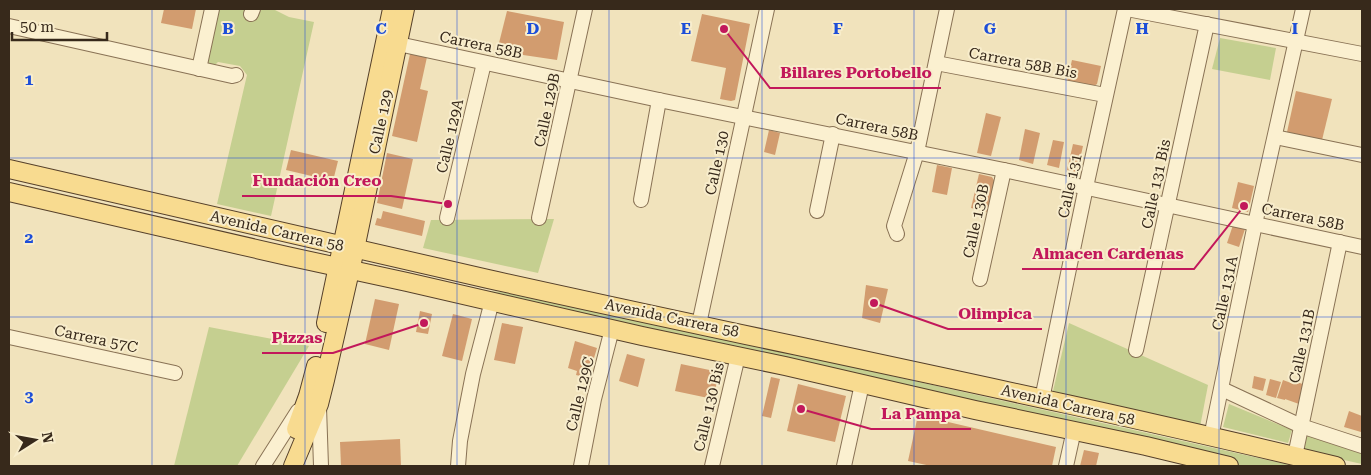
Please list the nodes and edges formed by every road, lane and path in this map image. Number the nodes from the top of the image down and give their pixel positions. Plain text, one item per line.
1 (212, 9) edge
2 (392, 9) edge
3 (404, 9) edge
4 (585, 9) edge
5 (767, 9) edge
6 (947, 9) edge
7 (1126, 9) edge
8 (1303, 9) edge
9 (1207, 24) junction
10 (9, 26) edge
11 (1296, 41) junction
12 (391, 43) junction
13 (1362, 54) edge
14 (484, 63) junction
15 (936, 63) junction
16 (198, 68) junction
17 (236, 75) dead end
18 (570, 81) junction
19 (1106, 95) junction
20 (659, 100) junction
21 (744, 116) junction
22 (833, 134) junction
23 (1275, 137) junction
24 (917, 152) junction
25 (1362, 155) edge
26 (9, 169) edge
27 (1004, 170) junction
28 (1086, 187) junction
29 (9, 192) edge
30 (641, 200) dead end
31 (1168, 206) junction
32 (817, 211) dead end
33 (448, 218) dead end
34 (539, 218) dead end
35 (1256, 224) junction
36 (897, 234) dead end
37 (1340, 242) junction
38 (349, 247) junction
39 (1362, 247) edge
40 (344, 268) junction
41 (980, 279) dead end
42 (492, 301) junction
43 (699, 324) junction
44 (612, 329) junction
45 (9, 337) edge
46 (1136, 350) dead end
47 (738, 356) junction
48 (176, 373) dead end
49 (862, 384) junction
50 (1222, 389) junction
51 (1042, 399) junction
52 (314, 400) junction
53 (1301, 426) junction
54 (1074, 430) junction
55 (1211, 437) junction
56 (1362, 446) edge
57 (1295, 456) junction
58 (1199, 463) edge
59 (263, 466) edge
60 (281, 466) edge
61 (293, 466) edge
62 (321, 466) edge
63 (458, 466) edge
64 (581, 466) edge
65 (712, 466) edge
66 (844, 466) edge
67 (1066, 466) edge
68 (1230, 466) edge
69 (1336, 466) edge

1 - 16 street
2 - 12 main road, Calle 129
3 - 12 main road, Calle 129
4 - 18 street, Calle 129B
5 - 21 street, Calle 130
6 - 15 street
7 - 9 street
7 - 19 street, Calle 131
8 - 11 street, Calle 131A
9 - 11 street
9 - 31 street, Calle 131 Bis
10 - 16 street
11 - 13 street
11 - 23 street, Calle 131A
12 - 14 street, Carrera 58B
12 - 38 main road, Calle 129
14 - 18 street, Carrera 58B
14 - 33 street, Calle 129A
15 - 19 street, Carrera 58B Bis
15 - 24 street
16 - 17 street
18 - 20 street, Carrera 58B
18 - 34 street, Calle 129B
19 - 28 street, Calle 131
20 - 21 street, Carrera 58B
20 - 30 street
21 - 22 street, Carrera 58B
21 - 43 street, Calle 130
22 - 24 street, Carrera 58B
22 - 32 street
23 - 25 street
23 - 35 street, Calle 131A
24 - 27 street, Carrera 58B
24 - 36 street
26 - 38 main road, Avenida Carrera 58
27 - 28 street, Carrera 58B
27 - 41 street, Calle 130B
28 - 31 street, Carrera 58B
28 - 51 street, Calle 131
29 - 40 main road, Avenida Carrera 58
31 - 35 street, Carrera 58B
31 - 46 street, Calle 131 Bis
35 - 37 street, Carrera 58B
35 - 50 street, Calle 131A
37 - 39 street, Carrera 58B
37 - 53 street, Calle 131B
38 - 40 main road, Calle 129
38 - 43 main road, Avenida Carrera 58
40 - 42 main road, Avenida Carrera 58
40 - 52 main road, Calle 129
42 - 44 main road, Avenida Carrera 58
42 - 63 street
43 - 51 main road, Avenida Carrera 58
44 - 47 main road, Avenida Carrera 58
44 - 64 street, Calle 129C
45 - 48 street, Carrera 57C
47 - 49 main road, Avenida Carrera 58
47 - 65 street, Calle 130 Bis
49 - 54 main road, Avenida Carrera 58
49 - 66 street
50 - 53 street
50 - 55 street, Calle 131A
51 - 55 main road, Avenida Carrera 58
52 - 59 street
52 - 60 main road, Calle 129
52 - 61 main road, Calle 129
52 - 62 street
53 - 56 street
53 - 57 street, Calle 131B
54 - 58 main road, Avenida Carrera 58
54 - 67 street
55 - 57 main road, Avenida Carrera 58
57 - 69 main road, Avenida Carrera 58
58 - 68 main road, Avenida Carrera 58

